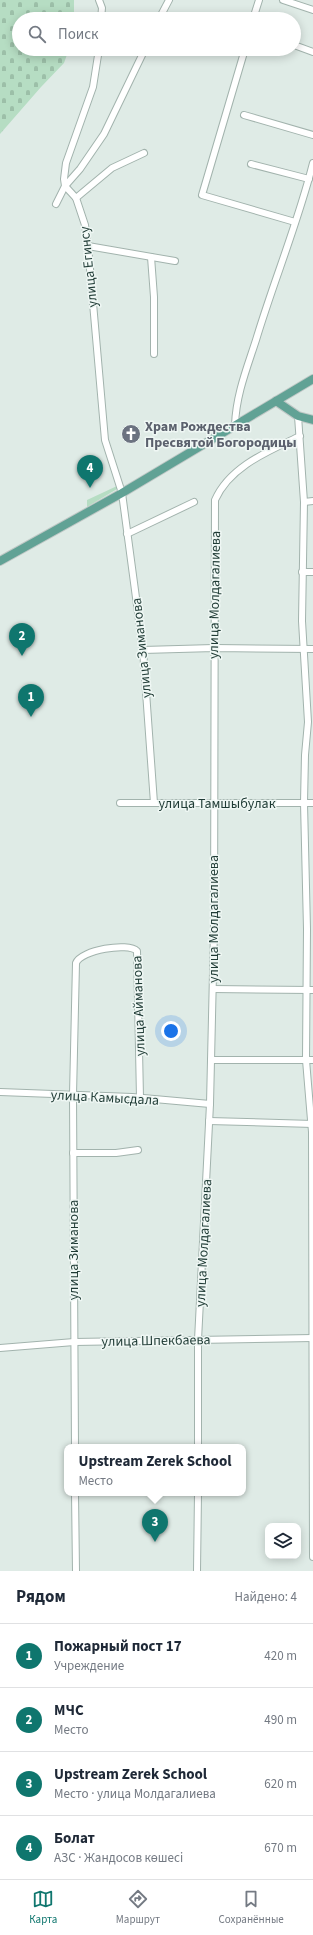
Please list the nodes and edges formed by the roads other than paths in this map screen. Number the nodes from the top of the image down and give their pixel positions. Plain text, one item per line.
1 (99, 0) edge
2 (168, 0) edge
3 (259, 0) edge
4 (283, 0) edge
5 (313, 10) edge
6 (102, 12) edge
7 (162, 12) edge
8 (256, 12) edge
9 (301, 48) edge
10 (313, 52) edge
11 (98, 56) edge
12 (142, 56) edge
13 (243, 56) edge
14 (244, 115) dead end
15 (313, 136) edge
16 (144, 153) dead end
17 (313, 163) edge
18 (251, 164) dead end
19 (309, 179) junction
20 (65, 186) junction
21 (76, 198) junction
22 (56, 204) dead end
23 (295, 222) junction
24 (88, 246) junction
25 (151, 257) junction
26 (175, 261) dead end
27 (154, 354) dead end
28 (313, 379) edge
29 (276, 401) junction
30 (298, 416) junction
31 (313, 420) edge
32 (235, 425) junction
33 (300, 436) junction
34 (122, 493) junction
35 (313, 501) edge
36 (194, 502) dead end
37 (304, 502) junction
38 (127, 534) junction
39 (0, 561) edge
40 (302, 572) junction
41 (313, 572) edge
42 (214, 648) junction
43 (303, 649) junction
44 (313, 649) edge
45 (143, 650) junction
46 (310, 722) edge
47 (120, 803) dead end
48 (154, 803) junction
49 (304, 803) junction
50 (313, 803) edge
51 (214, 804) junction
52 (305, 866) junction
53 (313, 866) edge
54 (310, 929) edge
55 (213, 989) junction
56 (305, 990) junction
57 (313, 990) edge
58 (74, 1052) joint
59 (211, 1060) junction
60 (310, 1060) edge
61 (0, 1092) edge
62 (73, 1094) junction
63 (140, 1098) junction
64 (210, 1104) junction
65 (209, 1121) junction
66 (312, 1124) edge
67 (138, 1150) dead end
68 (73, 1153) junction
69 (312, 1338) edge
70 (198, 1340) junction
71 (74, 1342) junction
72 (0, 1348) edge
73 (75, 1444) edge
74 (198, 1444) edge
75 (75, 1496) edge
76 (198, 1496) edge
77 (313, 1557) edge
78 (76, 1571) edge
79 (197, 1571) edge

1 - 6 street
2 - 7 street
3 - 8 street
4 - 5 street
9 - 10 street
11 - 20 street
12 - 20 street
13 - 23 street
14 - 15 street
16 - 21 street
17 - 19 street
18 - 19 street
19 - 23 street
20 - 21 street, улица Егинсу
20 - 22 street
21 - 24 street, улица Егинсу
23 - 32 street
24 - 25 street
24 - 34 street, улица Егинсу
25 - 26 street
25 - 27 street
28 - 29 main road
29 - 30 main road
29 - 32 main road
30 - 31 main road
30 - 33 street
32 - 34 main road
33 - 37 street
33 - 42 street, улица Молдагалиева
34 - 38 street, улица Зиманова
34 - 39 main road
35 - 37 street
36 - 38 street
37 - 40 street
38 - 45 street, улица Зиманова
40 - 41 street
40 - 43 street
42 - 43 street
42 - 45 street
42 - 51 street, улица Молдагалиева
43 - 44 street
43 - 46 street
45 - 48 street, улица Зиманова
46 - 49 street
47 - 48 street, улица Тамшыбулак
48 - 51 street, улица Тамшыбулак
49 - 50 street, улица Тамшыбулак
49 - 51 street, улица Тамшыбулак
49 - 52 street
51 - 55 street, улица Молдагалиева
52 - 53 street
52 - 54 street
54 - 56 street
55 - 56 street
55 - 59 street, улица Молдагалиева
56 - 57 street
56 - 60 street
58 - 62 street, улица Зиманова
58 - 63 street, улица Айманова
59 - 60 street
59 - 64 street, улица Молдагалиева
60 - 66 street
61 - 62 street, улица Камысдала
62 - 63 street, улица Камысдала
62 - 68 street, улица Зиманова
63 - 64 street, улица Камысдала
64 - 65 street, улица Молдагалиева
65 - 66 street
65 - 70 street, улица Молдагалиева
66 - 69 street
67 - 68 street
68 - 71 street, улица Зиманова
69 - 70 street, улица Шпекбаева
69 - 77 street
70 - 71 street, улица Шпекбаева
70 - 74 street, улица Молдагалиева
71 - 72 street, улица Шпекбаева
71 - 73 street, улица Зиманова
75 - 78 street
76 - 79 street

